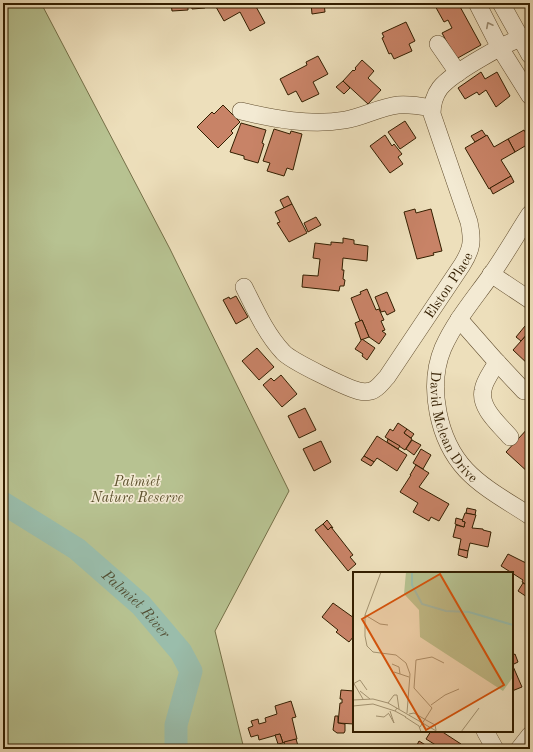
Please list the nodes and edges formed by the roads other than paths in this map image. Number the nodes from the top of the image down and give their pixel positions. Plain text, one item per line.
1 (477, 3) edge
2 (501, 3) edge
3 (525, 36) edge
4 (438, 44) dead end
5 (500, 48) junction
6 (530, 55) edge
7 (458, 73) junction
8 (530, 96) edge
9 (432, 108) junction
10 (241, 111) dead end
11 (530, 214) edge
12 (492, 274) junction
13 (244, 287) dead end
14 (530, 300) edge
15 (459, 319) junction
16 (497, 362) junction
17 (524, 390) dead end
18 (510, 437) dead end
19 (530, 516) edge
20 (486, 732) edge
21 (530, 735) edge
22 (495, 749) edge
23 (519, 749) edge

5 -> 1 street
2 - 3 street
3 - 5 street
3 - 6 street
4 - 7 street
5 - 7 street
5 - 8 street
7 - 9 street
9 - 10 street
9 - 13 street, Elston Place
11 - 12 street, David Mclean Drive
12 - 14 street
12 - 15 street, David Mclean Drive
15 - 16 street
15 - 19 street, David Mclean Drive
16 - 17 street
16 - 18 street
20 - 22 street
21 - 23 street

